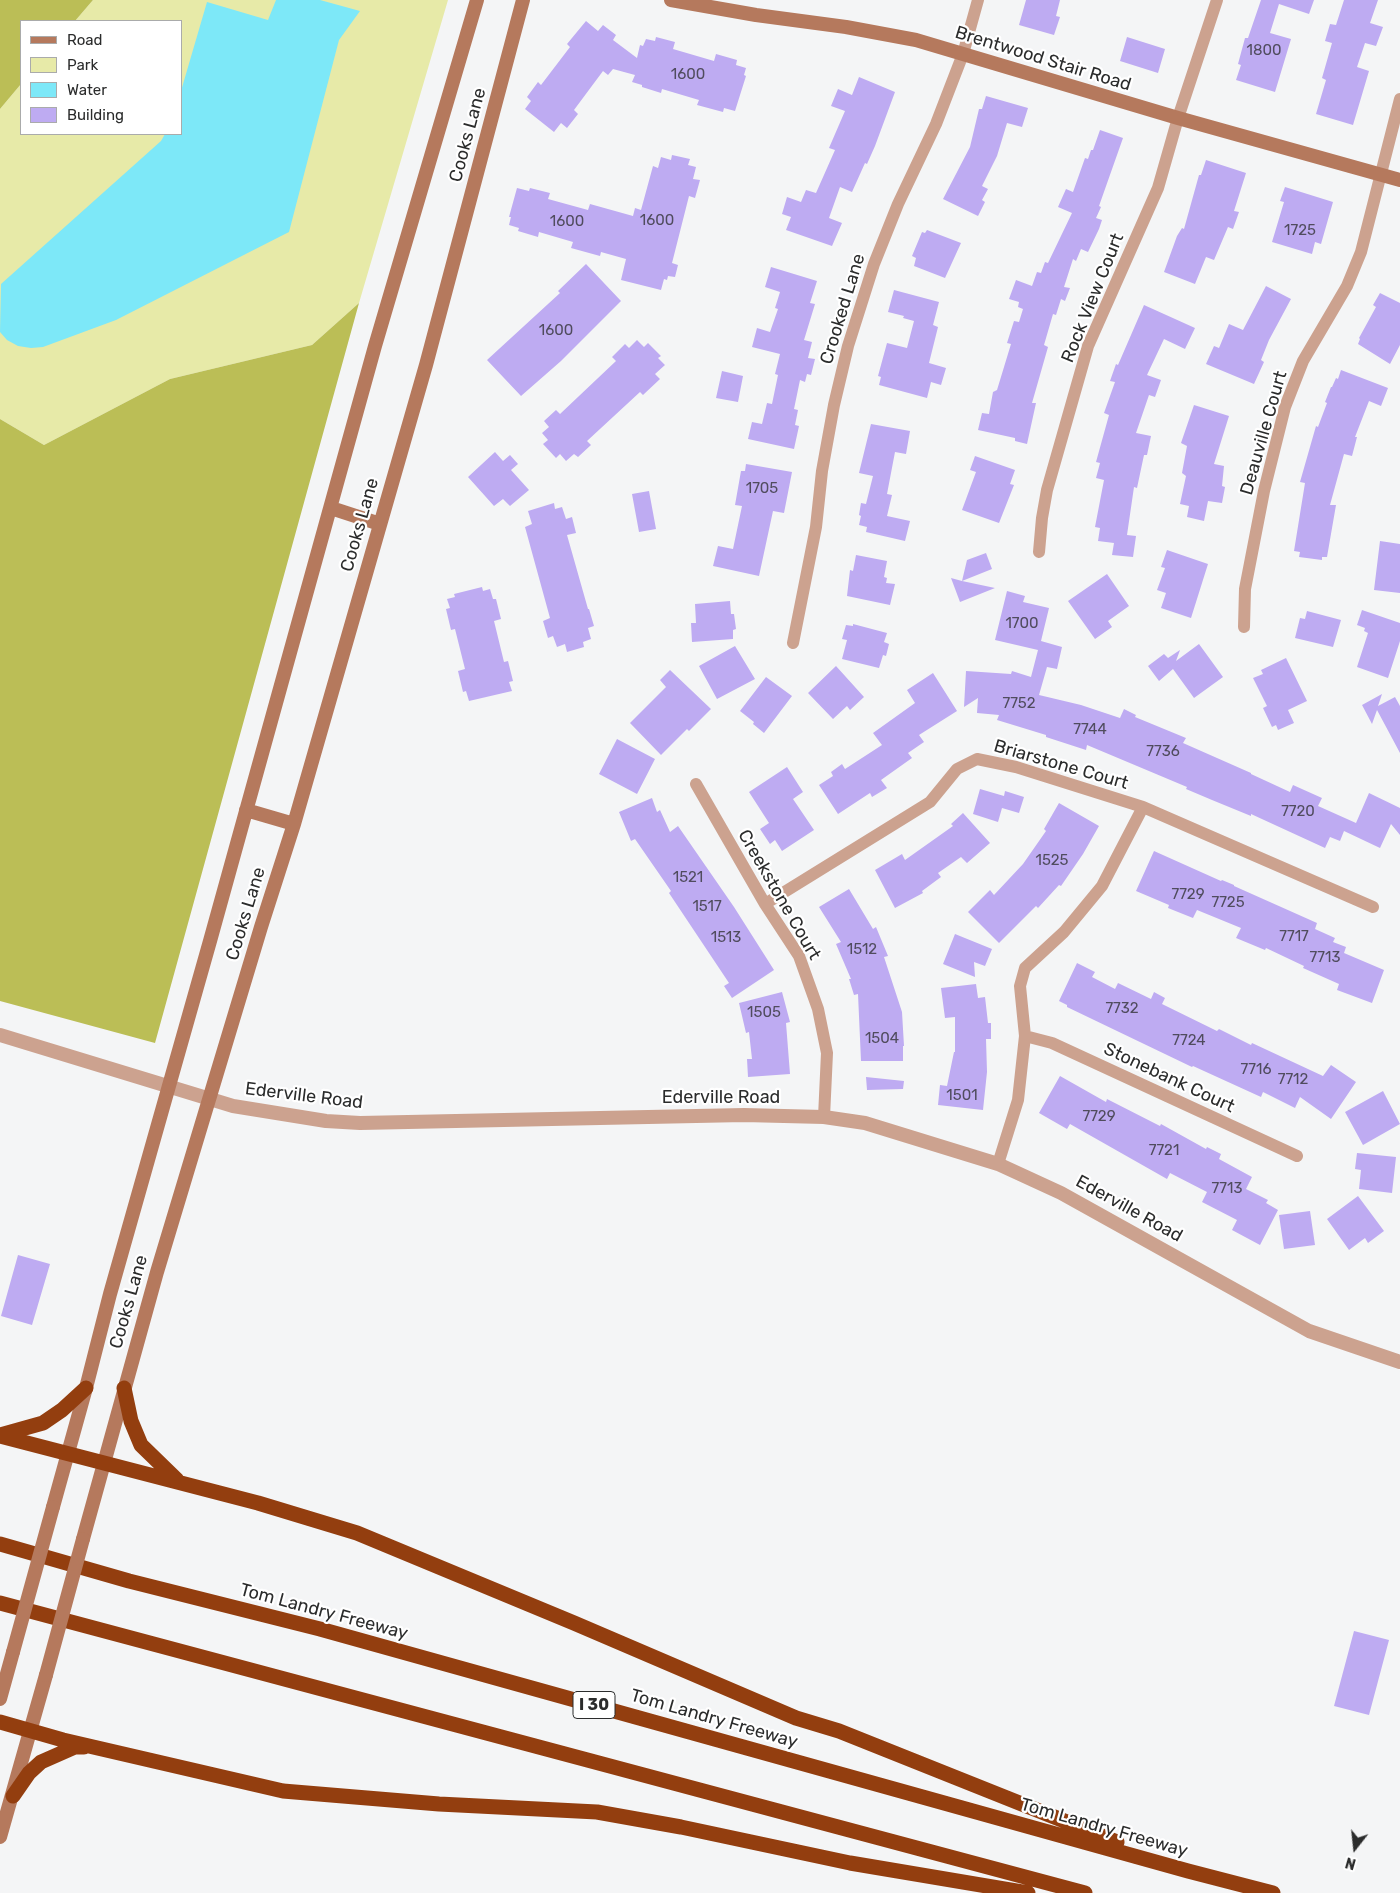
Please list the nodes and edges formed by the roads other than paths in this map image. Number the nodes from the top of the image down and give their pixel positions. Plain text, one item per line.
1 (477, 0) edge
2 (524, 0) edge
3 (670, 0) edge
4 (978, 0) edge
5 (1217, 0) edge
6 (963, 54) junction
7 (1400, 99) edge
8 (1178, 118) junction
9 (1381, 174) junction
10 (1400, 180) edge
11 (331, 508) junction
12 (380, 524) junction
13 (1039, 552) dead end
14 (1244, 627) dead end
15 (792, 643) dead end
16 (696, 784) dead end
17 (1143, 807) junction
18 (246, 810) junction
19 (294, 824) junction
20 (765, 904) junction
21 (1373, 907) dead end
22 (0, 1035) edge
23 (1025, 1036) junction
24 (169, 1087) junction
25 (209, 1099) junction
26 (824, 1117) junction
27 (1297, 1156) dead end
28 (998, 1164) junction
29 (1400, 1362) edge
30 (86, 1388) junction
31 (124, 1388) junction
32 (0, 1436) edge
33 (68, 1454) junction
34 (104, 1463) junction
35 (180, 1483) junction
36 (0, 1544) edge
37 (0, 1603) edge
38 (0, 1699) edge
39 (0, 1722) edge
40 (30, 1731) junction
41 (90, 1746) junction
42 (13, 1796) junction
43 (0, 1837) edge
44 (1188, 1871) junction
45 (1028, 1893) edge
46 (1085, 1893) edge
47 (1273, 1893) edge

1 - 11 main road, Cooks Lane
2 - 12 main road, Cooks Lane
3 - 6 main road, Brentwood Stair Road
4 - 6 street, Crooked Lane
5 - 8 street, Rock View Court
6 - 8 main road, Brentwood Stair Road
6 - 15 street, Crooked Lane
7 - 9 street, Deauville Court
8 - 9 main road, Brentwood Stair Road
8 - 13 street, Rock View Court
9 - 10 main road, Brentwood Stair Road
9 - 14 street, Deauville Court
11 - 12 main road
11 - 18 main road, Cooks Lane
12 - 19 main road, Cooks Lane
16 - 20 street, Creekstone Court
17 - 20 street, Briarstone Court
17 - 21 street, Briarstone Court
17 - 23 street
18 - 19 main road
18 - 24 main road, Cooks Lane
19 - 25 main road, Cooks Lane
20 - 26 street, Creekstone Court
22 - 24 street, Ederville Road
23 - 27 street, Stonebank Court
23 - 28 street
24 - 25 street, Ederville Road
24 - 30 main road, Cooks Lane
25 - 26 street, Ederville Road
25 - 31 main road, Cooks Lane
26 - 28 street, Ederville Road
28 - 29 street, Ederville Road
30 - 32 highway
30 - 33 main road, Cooks Lane
31 - 34 main road, Cooks Lane
31 - 35 highway
32 - 33 highway
33 - 34 highway
33 - 38 main road, Cooks Lane, bridge
34 - 35 highway
34 - 40 main road, Cooks Lane, bridge
35 - 44 highway
36 - 44 highway, Tom Landry Freeway / I 30
37 - 46 highway
39 - 40 highway
40 - 41 highway
40 - 42 main road, Cooks Lane
41 - 42 highway
41 - 45 highway
42 - 43 main road, Cooks Lane
44 - 47 highway, Tom Landry Freeway / I 30

